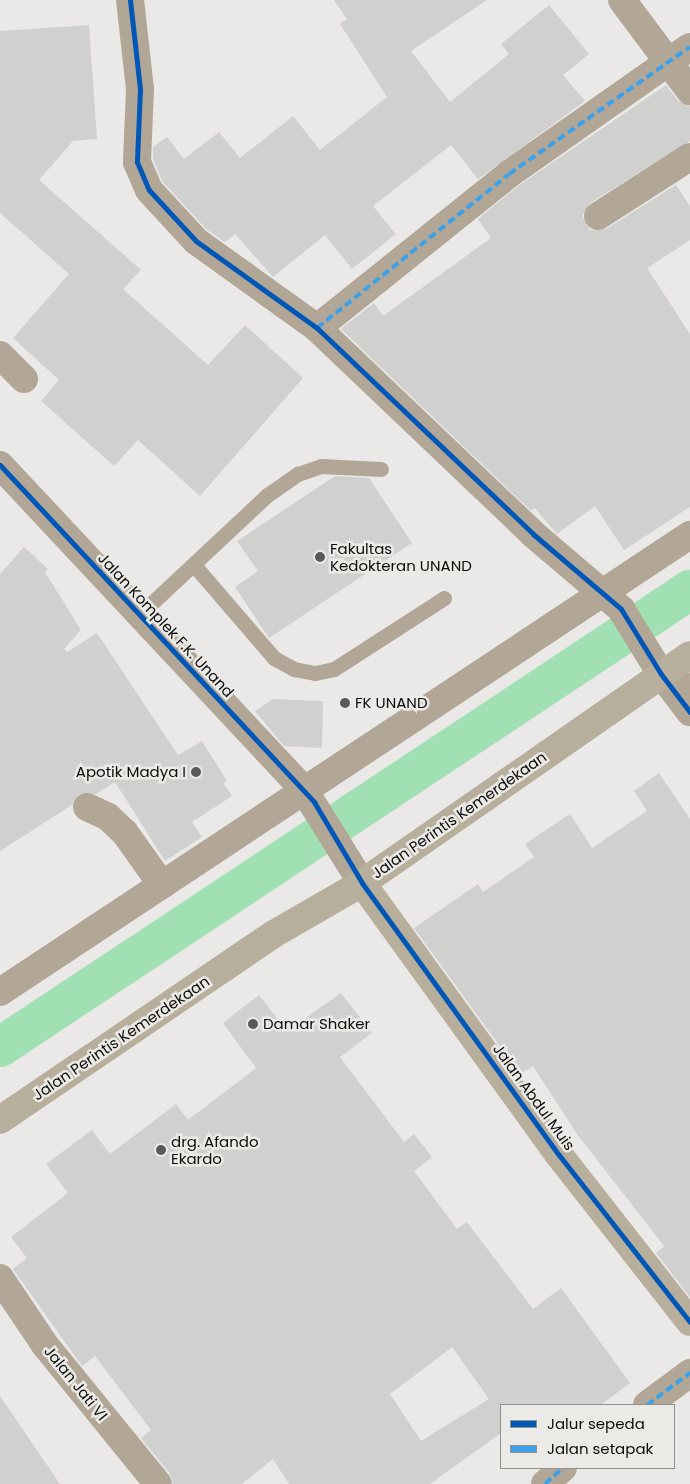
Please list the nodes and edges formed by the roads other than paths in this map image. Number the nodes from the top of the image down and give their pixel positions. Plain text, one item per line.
1 (130, 0) edge
2 (622, 0) edge
3 (690, 47) edge
4 (666, 63) junction
5 (690, 91) edge
6 (690, 157) edge
7 (598, 216) dead end
8 (317, 328) junction
9 (0, 355) edge
10 (24, 379) dead end
11 (0, 465) edge
12 (381, 469) dead end
13 (690, 535) edge
14 (194, 564) junction
15 (444, 598) dead end
16 (612, 601) junction
17 (139, 615) junction
18 (679, 670) edge
19 (690, 712) edge
20 (309, 796) junction
21 (87, 807) dead end
22 (362, 883) junction
23 (162, 885) junction
24 (0, 992) edge
25 (0, 1120) edge
26 (0, 1278) edge
27 (690, 1322) edge
28 (690, 1373) edge
29 (648, 1404) edge
30 (563, 1469) edge
31 (158, 1484) edge
32 (545, 1484) edge

1 - 8 street
2 - 4 street
3 - 4 street
4 - 5 street
4 - 8 street
6 - 7 street
8 - 16 street
9 - 10 street
11 - 17 street, Jalan Komplek F.K. Unand
12 - 14 lane
13 - 16 street
14 - 15 lane
14 - 17 lane
16 - 18 street
16 - 20 street
17 - 20 street, Jalan Komplek F.K. Unand
18 - 19 street
18 - 22 main road, Jalan Perintis Kemerdekaan
20 - 22 street, Jalan Komplek F.K. Unand
20 - 23 street
21 - 23 street
22 - 25 main road, Jalan Perintis Kemerdekaan
22 - 27 main road, Jalan Abdul Muis
23 - 24 street
26 - 31 street, Jalan Jati VI
28 - 29 street
30 - 32 street

